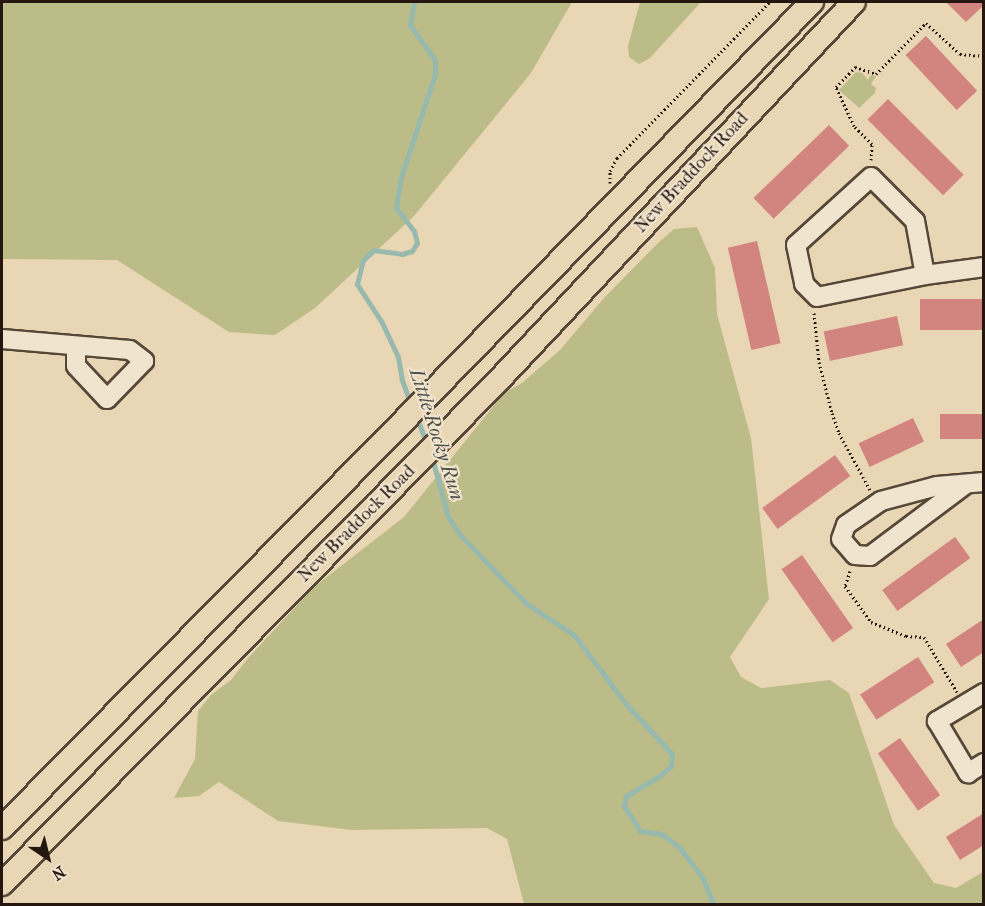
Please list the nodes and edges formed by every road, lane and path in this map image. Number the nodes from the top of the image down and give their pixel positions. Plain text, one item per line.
1 (770, 2) edge
2 (812, 2) edge
3 (854, 2) edge
4 (984, 56) edge
5 (871, 177) junction
6 (611, 184) dead end
7 (984, 267) edge
8 (925, 275) junction
9 (817, 297) junction
10 (2, 339) edge
11 (76, 347) dead end
12 (975, 483) edge
13 (879, 503) junction
14 (855, 555) junction
15 (984, 693) edge
16 (964, 705) junction
17 (984, 763) edge
18 (2, 828) edge
19 (2, 884) edge

1 - 6 path
2 - 18 main road, New Braddock Road
3 - 19 main road, New Braddock Road
4 - 5 path
5 - 8 street
5 - 9 street
7 - 8 street
8 - 9 street
9 - 13 path
10 - 11 street
12 - 13 street
12 - 14 street
13 - 14 street
14 - 16 path
15 - 16 street
16 - 17 street

